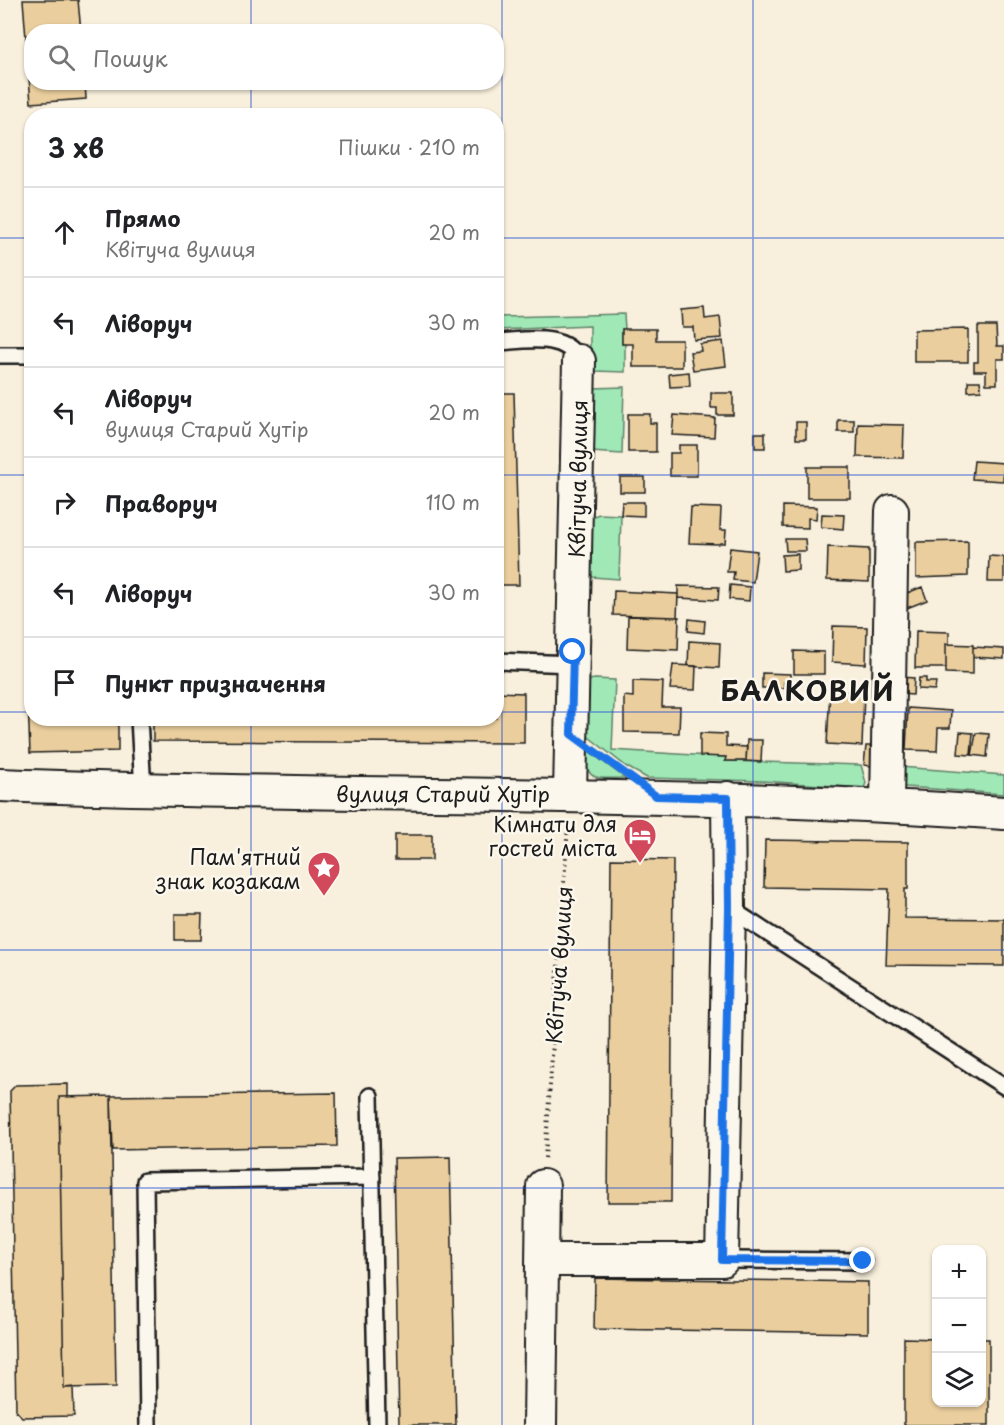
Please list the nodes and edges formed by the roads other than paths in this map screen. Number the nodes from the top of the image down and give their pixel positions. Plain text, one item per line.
1 (504, 342) edge
2 (24, 354) edge
3 (0, 355) edge
4 (579, 361) joint
5 (892, 511) dead end
6 (504, 661) edge
7 (573, 664) junction
8 (139, 726) edge
9 (0, 785) edge
10 (143, 791) junction
11 (570, 794) junction
12 (728, 798) junction
13 (887, 804) junction
14 (1004, 813) edge
15 (729, 908) junction
16 (1004, 1086) edge
17 (370, 1096) dead end
18 (372, 1177) junction
19 (543, 1186) road end
20 (543, 1260) junction
21 (722, 1260) junction
22 (863, 1261) dead end
23 (148, 1425) edge
24 (377, 1425) edge
25 (540, 1425) edge

1 - 4 lane
2 - 3 lane
4 - 7 street, Квітуча вулиця
5 - 13 street
6 - 7 lane
7 - 11 street, Квітуча вулиця
8 - 10 lane
9 - 10 street, вулиця Старий Хутір
10 - 11 street, вулиця Старий Хутір
11 - 12 street, вулиця Старий Хутір
12 - 13 street, вулиця Старий Хутір
12 - 15 street
13 - 14 street, вулиця Старий Хутір
15 - 16 lane
15 - 21 street
17 - 18 lane
18 - 23 lane
18 - 24 lane
19 - 20 street
20 - 21 street
20 - 25 street
21 - 22 lane

